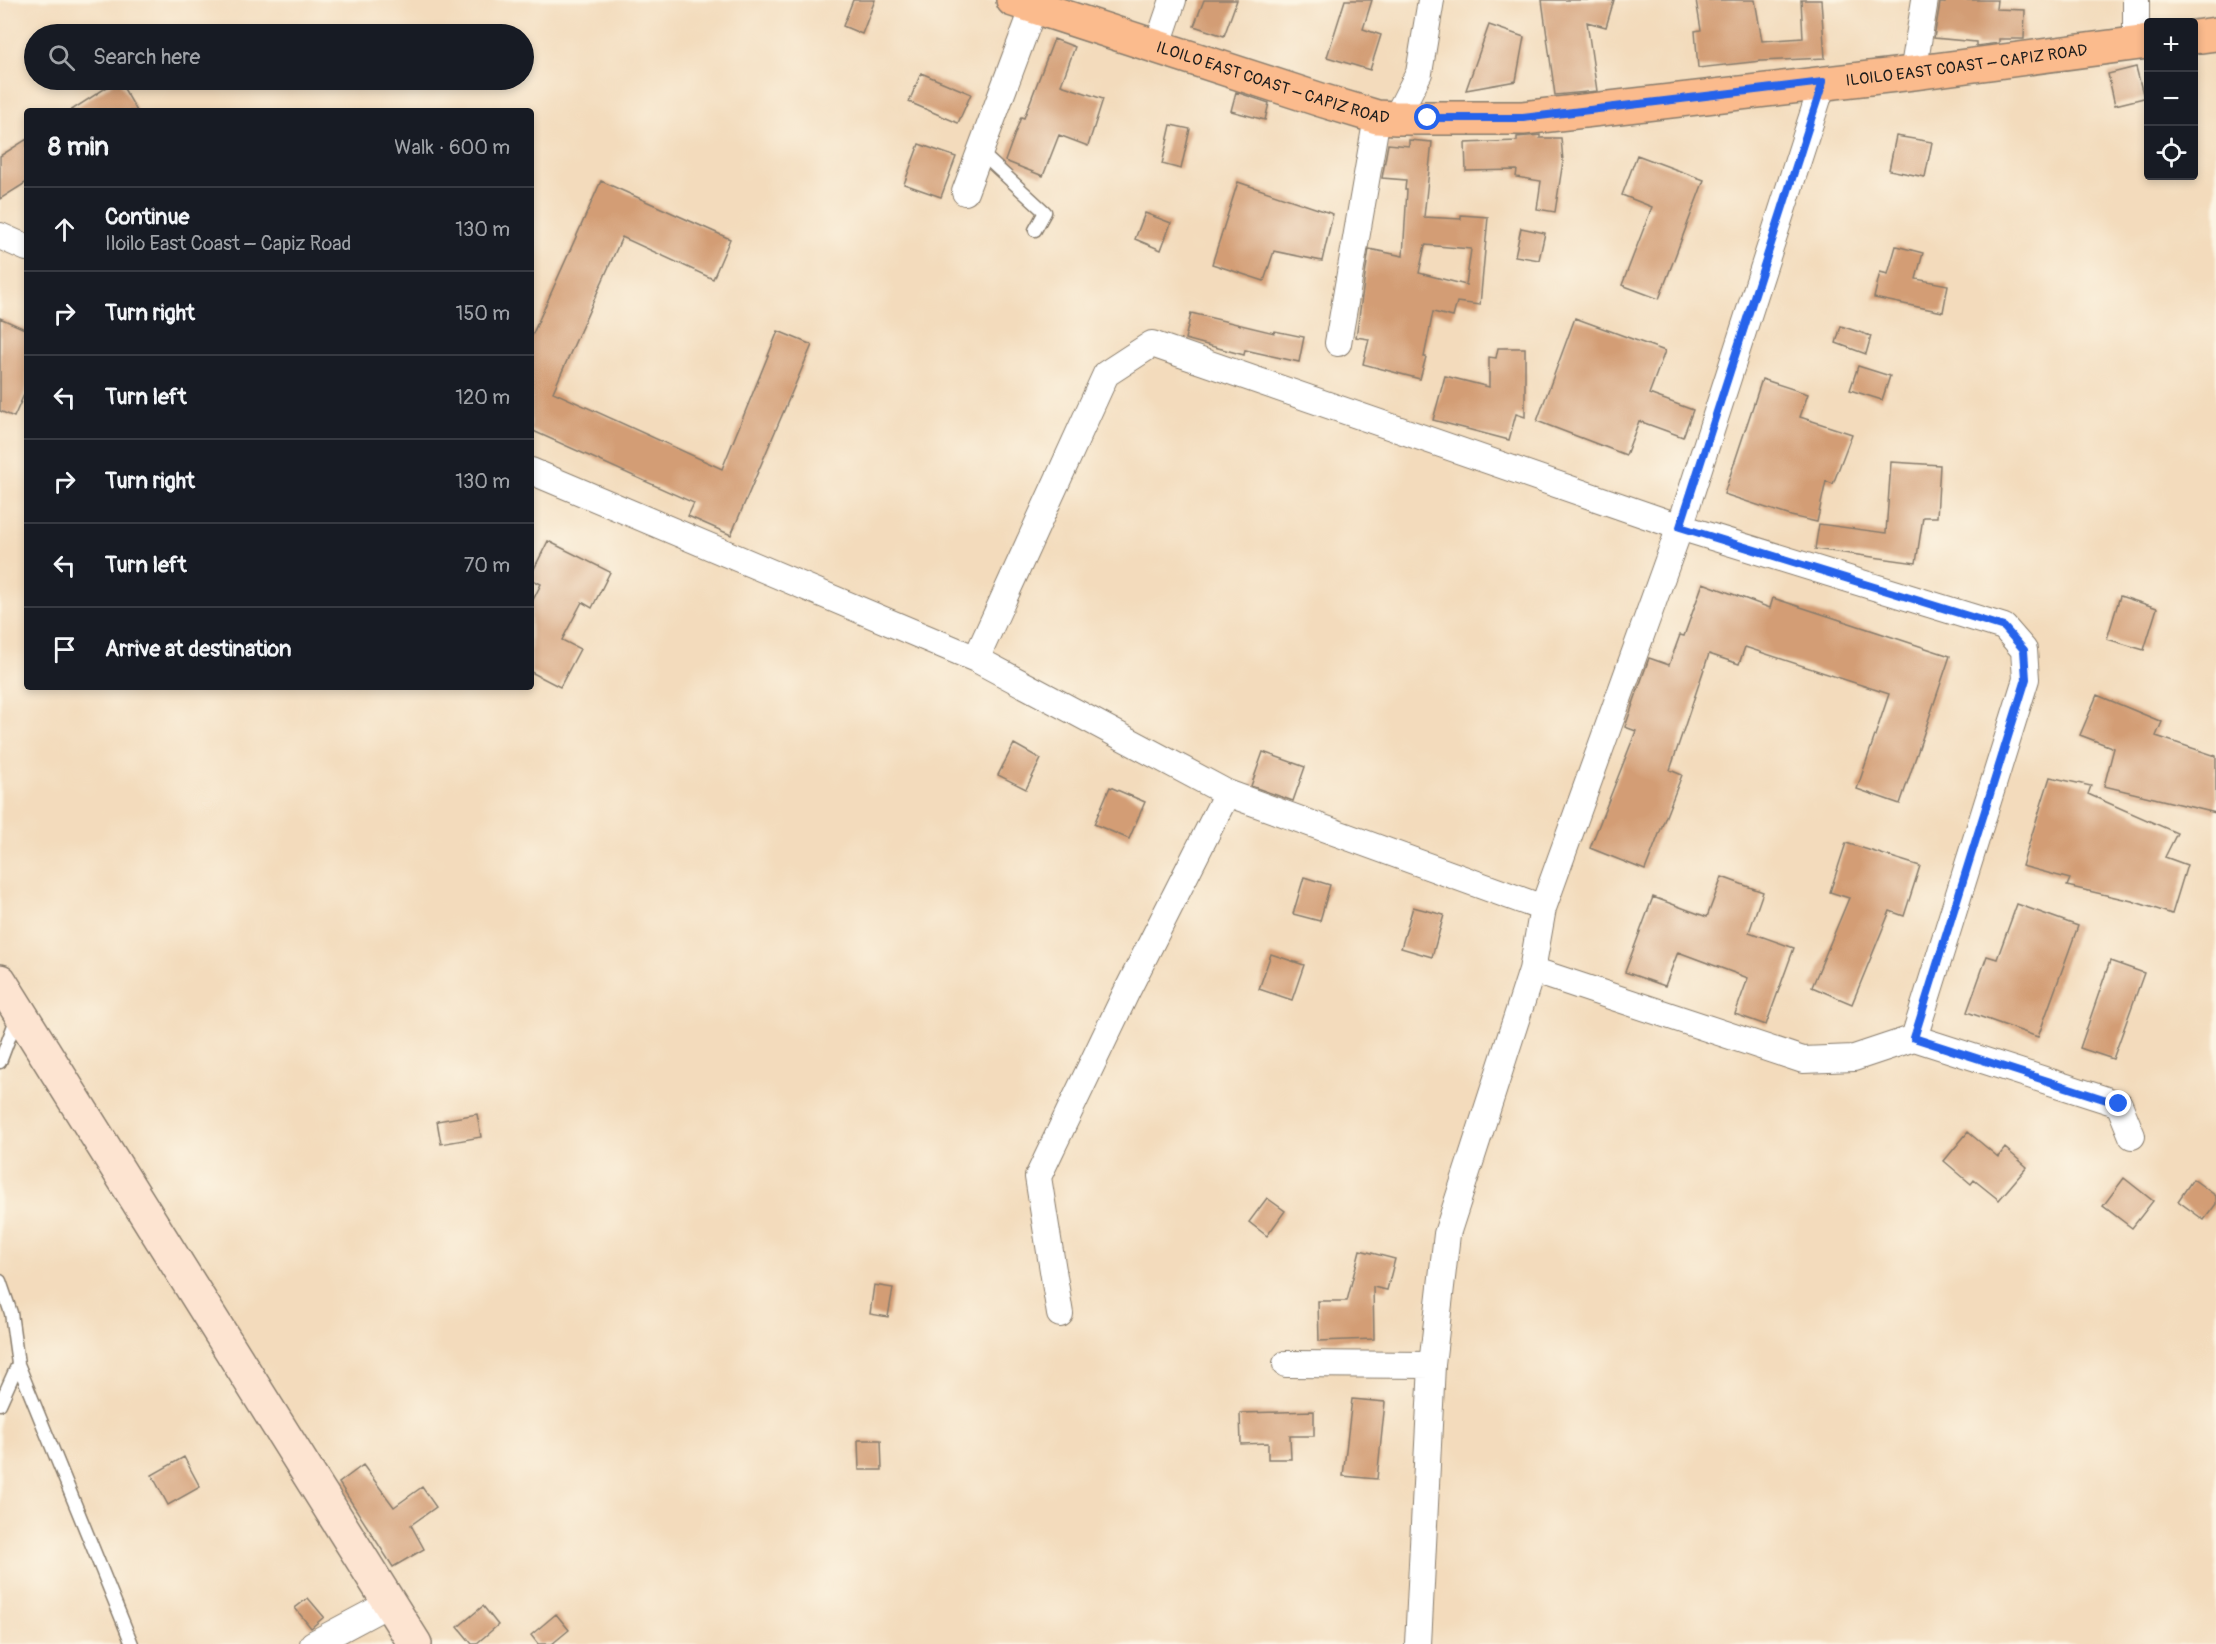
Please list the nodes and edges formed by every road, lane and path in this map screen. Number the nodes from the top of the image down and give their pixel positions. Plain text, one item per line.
1 (1173, 0) edge
2 (1431, 0) edge
3 (1925, 0) edge
4 (2136, 0) edge
5 (1019, 2) edge
6 (2216, 34) edge
7 (2198, 36) edge
8 (2142, 42) edge
9 (1157, 47) junction
10 (1913, 73) junction
11 (1823, 82) junction
12 (1387, 117) junction
13 (980, 152) junction
14 (965, 192) dead end
15 (1035, 230) dead end
16 (0, 236) edge
17 (24, 247) edge
18 (1338, 343) dead end
19 (534, 472) edge
20 (1680, 527) junction
21 (976, 658) junction
22 (1227, 793) junction
23 (1543, 908) junction
24 (1532, 970) junction
25 (0, 981) edge
26 (20, 1011) junction
27 (1914, 1038) junction
28 (0, 1062) edge
29 (2132, 1136) dead end
30 (0, 1281) edge
31 (1060, 1314) dead end
32 (18, 1364) junction
33 (1286, 1364) dead end
34 (1432, 1365) junction
35 (0, 1404) edge
36 (390, 1603) junction
37 (132, 1644) edge
38 (313, 1644) edge
39 (415, 1644) edge
40 (1418, 1644) edge

1 - 9 street
2 - 12 street
3 - 10 street
4 - 8 street
5 - 9 main road, ILOILO EAST COAST – CAPIZ ROAD
5 - 13 street
6 - 7 main road
8 - 10 main road, ILOILO EAST COAST – CAPIZ ROAD
9 - 12 main road, ILOILO EAST COAST – CAPIZ ROAD
10 - 11 main road, ILOILO EAST COAST – CAPIZ ROAD
11 - 12 main road, ILOILO EAST COAST – CAPIZ ROAD
11 - 20 street
12 - 18 street
13 - 14 street
13 - 15 lane
16 - 17 street
19 - 21 street
20 - 21 street
20 - 23 street
20 - 27 street
21 - 22 street
22 - 23 street
22 - 31 street
23 - 24 street
24 - 27 street
24 - 34 street
25 - 26 main road
26 - 28 lane
26 - 36 main road
27 - 29 street
30 - 32 lane
32 - 35 lane
32 - 37 lane
33 - 34 street
34 - 40 street
36 - 38 street
36 - 39 main road

